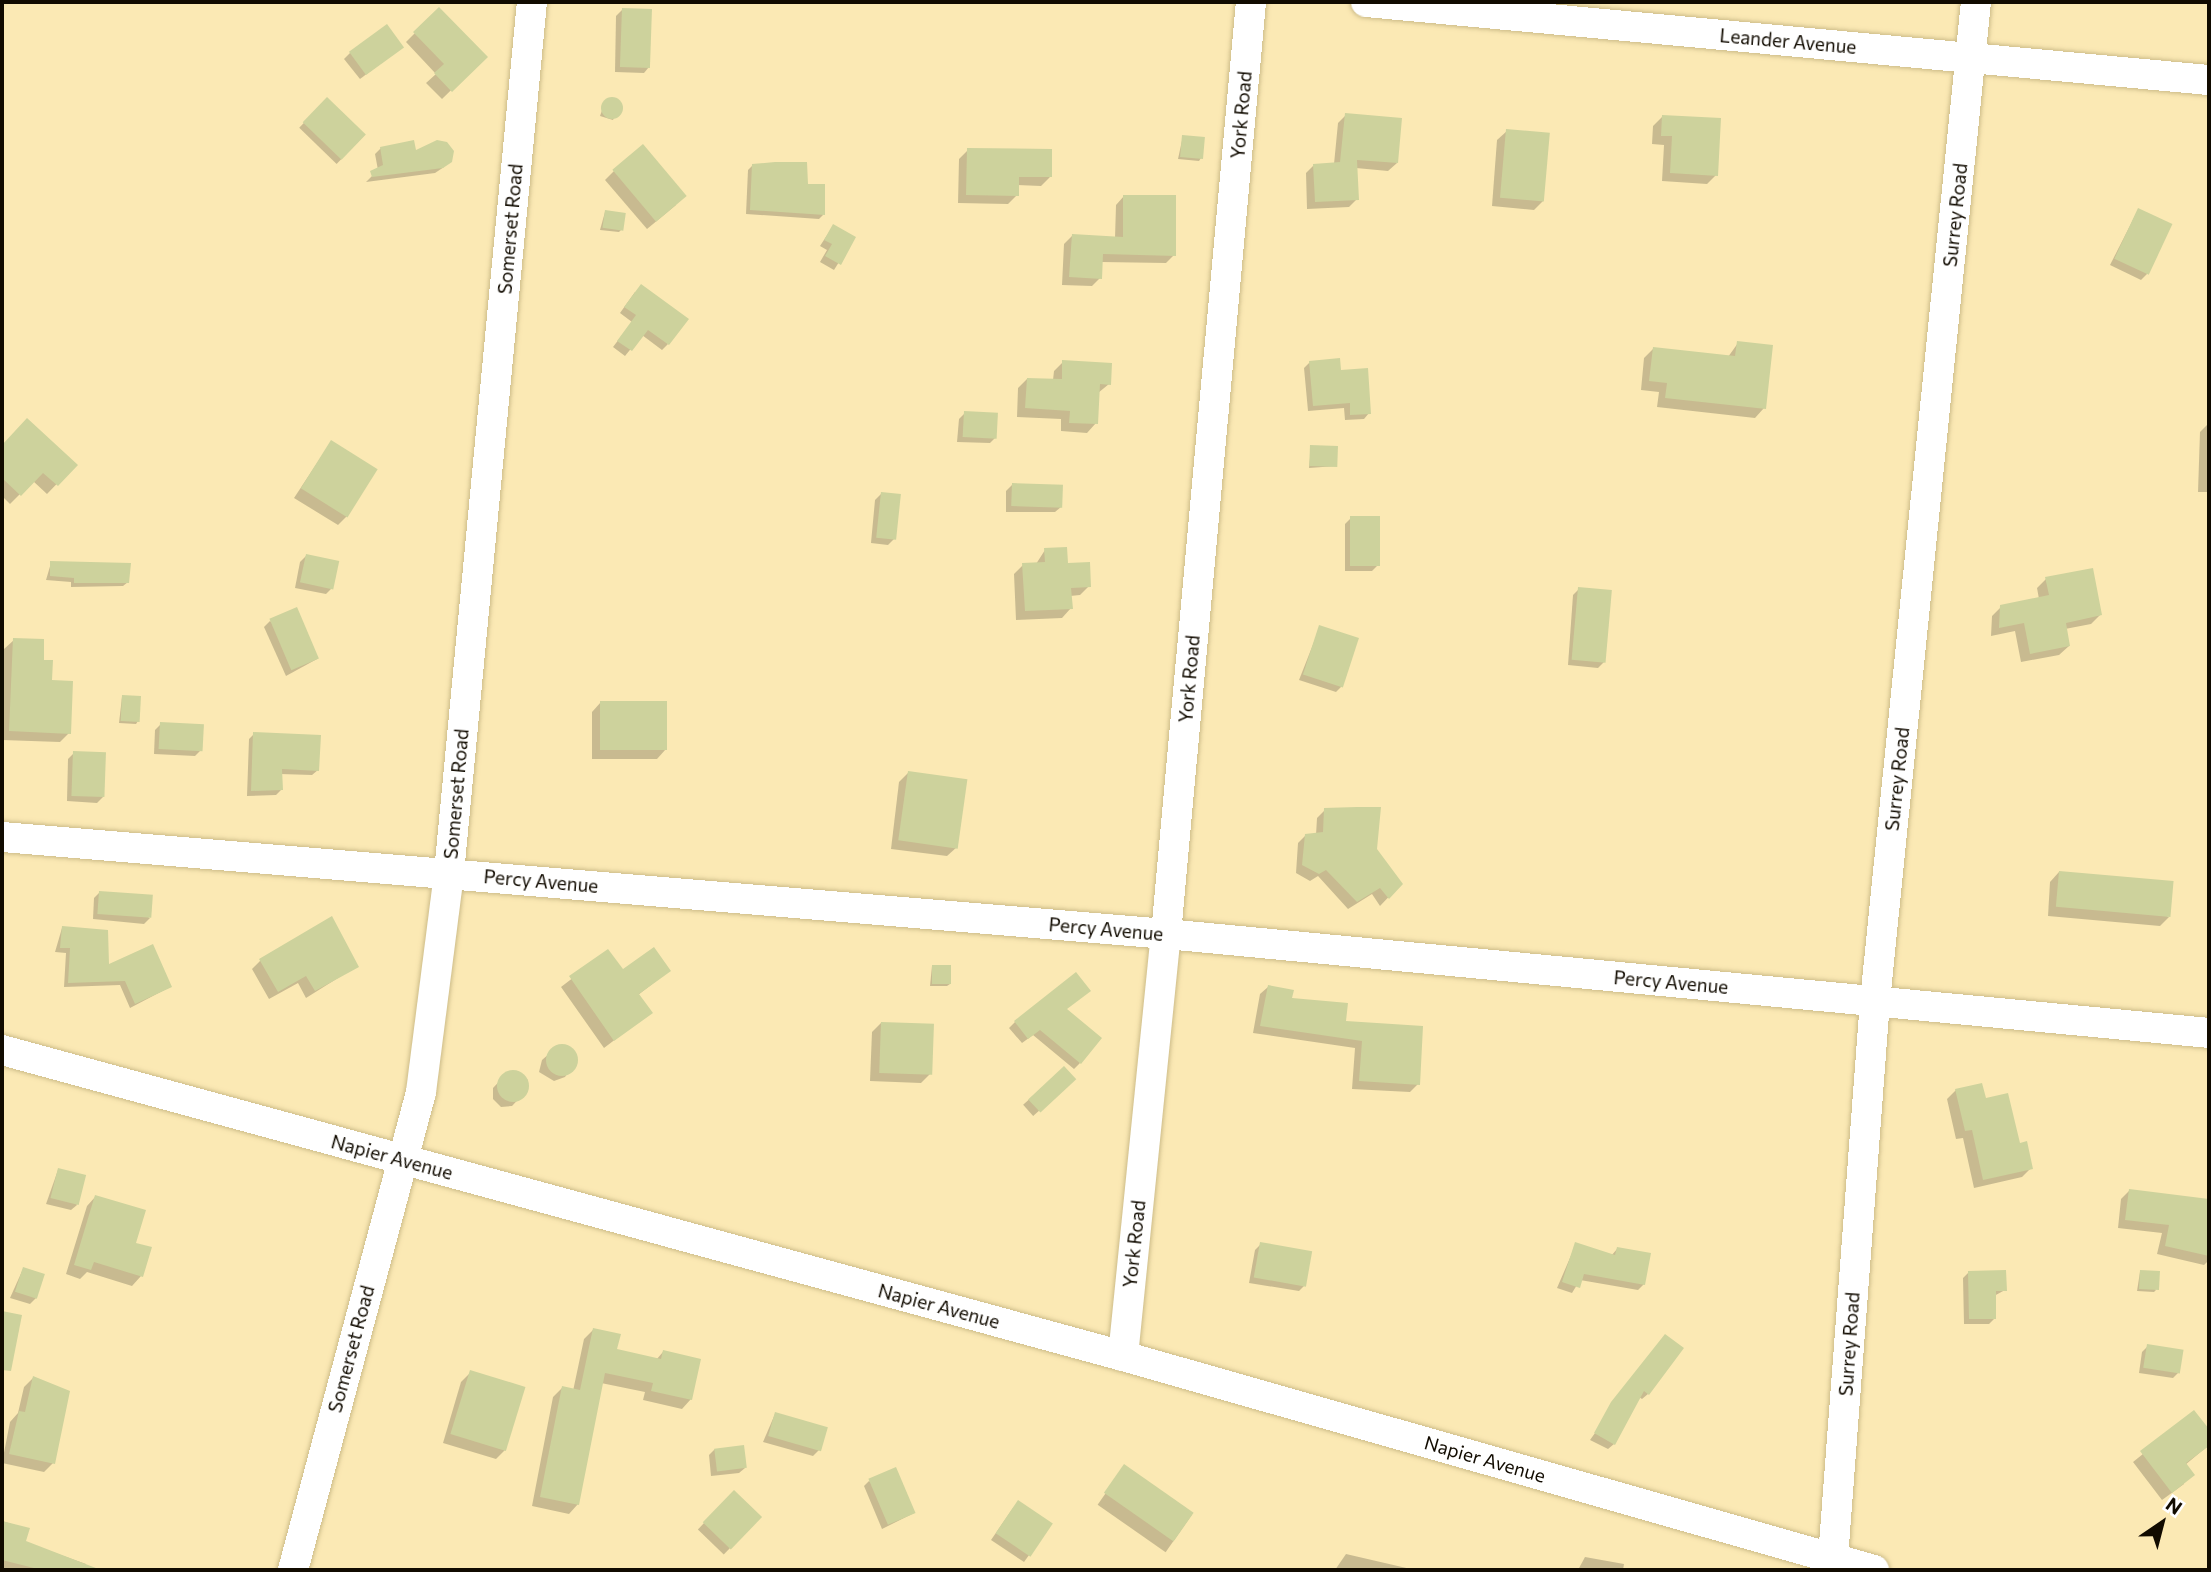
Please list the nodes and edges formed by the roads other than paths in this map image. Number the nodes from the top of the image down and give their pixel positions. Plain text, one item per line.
1 (532, 2) edge
2 (1251, 2) edge
3 (1366, 2) edge
4 (1976, 2) edge
5 (1970, 57) junction
6 (2209, 80) edge
7 (2, 837) edge
8 (449, 873) junction
9 (1166, 934) junction
10 (1875, 1001) junction
11 (2209, 1033) edge
12 (2, 1050) edge
13 (401, 1160) junction
14 (1123, 1356) junction
15 (1833, 1558) junction
16 (293, 1570) edge
17 (1874, 1570) edge

1 - 8 street, Somerset Road
2 - 9 street, York Road
3 - 5 street, Leander Avenue
4 - 5 street, Surrey Road
5 - 6 street, Leander Avenue
5 - 10 street, Surrey Road
7 - 8 street, Percy Avenue
8 - 9 street, Percy Avenue
8 - 13 street, Somerset Road
9 - 10 street, Percy Avenue
9 - 14 street, York Road
10 - 11 street, Percy Avenue
10 - 15 street, Surrey Road
12 - 13 street, Napier Avenue
13 - 14 street, Napier Avenue
13 - 16 street, Somerset Road
14 - 15 street, Napier Avenue
15 - 17 street, Napier Avenue

